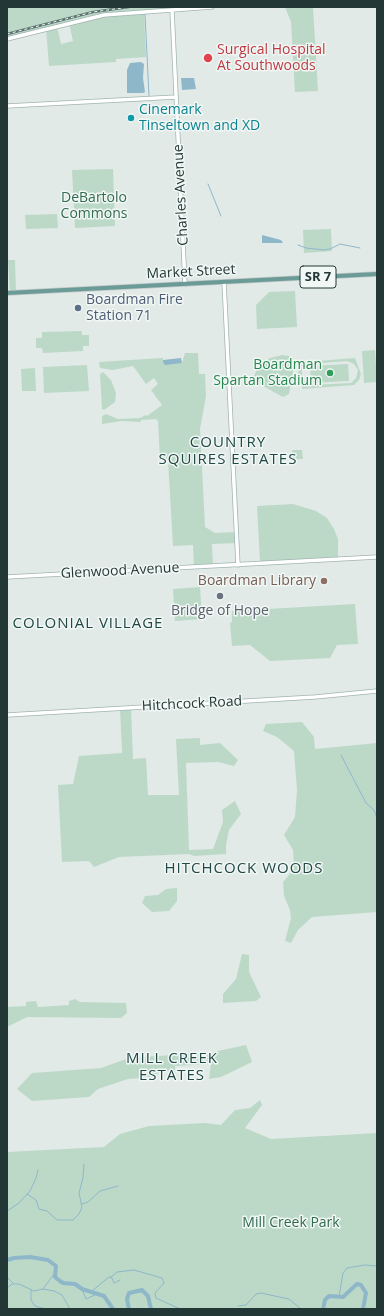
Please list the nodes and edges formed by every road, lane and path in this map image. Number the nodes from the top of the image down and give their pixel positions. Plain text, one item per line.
1 (212, 7) edge
2 (172, 10) junction
3 (7, 39) edge
4 (176, 97) junction
5 (7, 106) edge
6 (377, 274) edge
7 (224, 282) junction
8 (185, 284) junction
9 (7, 293) edge
10 (377, 557) edge
11 (238, 564) junction
12 (7, 577) edge
13 (377, 691) edge
14 (7, 715) edge

1 - 2 street
2 - 3 street
2 - 4 street, Charles Avenue
4 - 5 street
4 - 8 street, Charles Avenue
6 - 7 main road, Market Street / SR 7
7 - 8 main road, Market Street / SR 7
7 - 11 street
8 - 9 main road, Market Street / SR 7
10 - 11 street, Glenwood Avenue
11 - 12 street, Glenwood Avenue
13 - 14 street, Hitchcock Road

